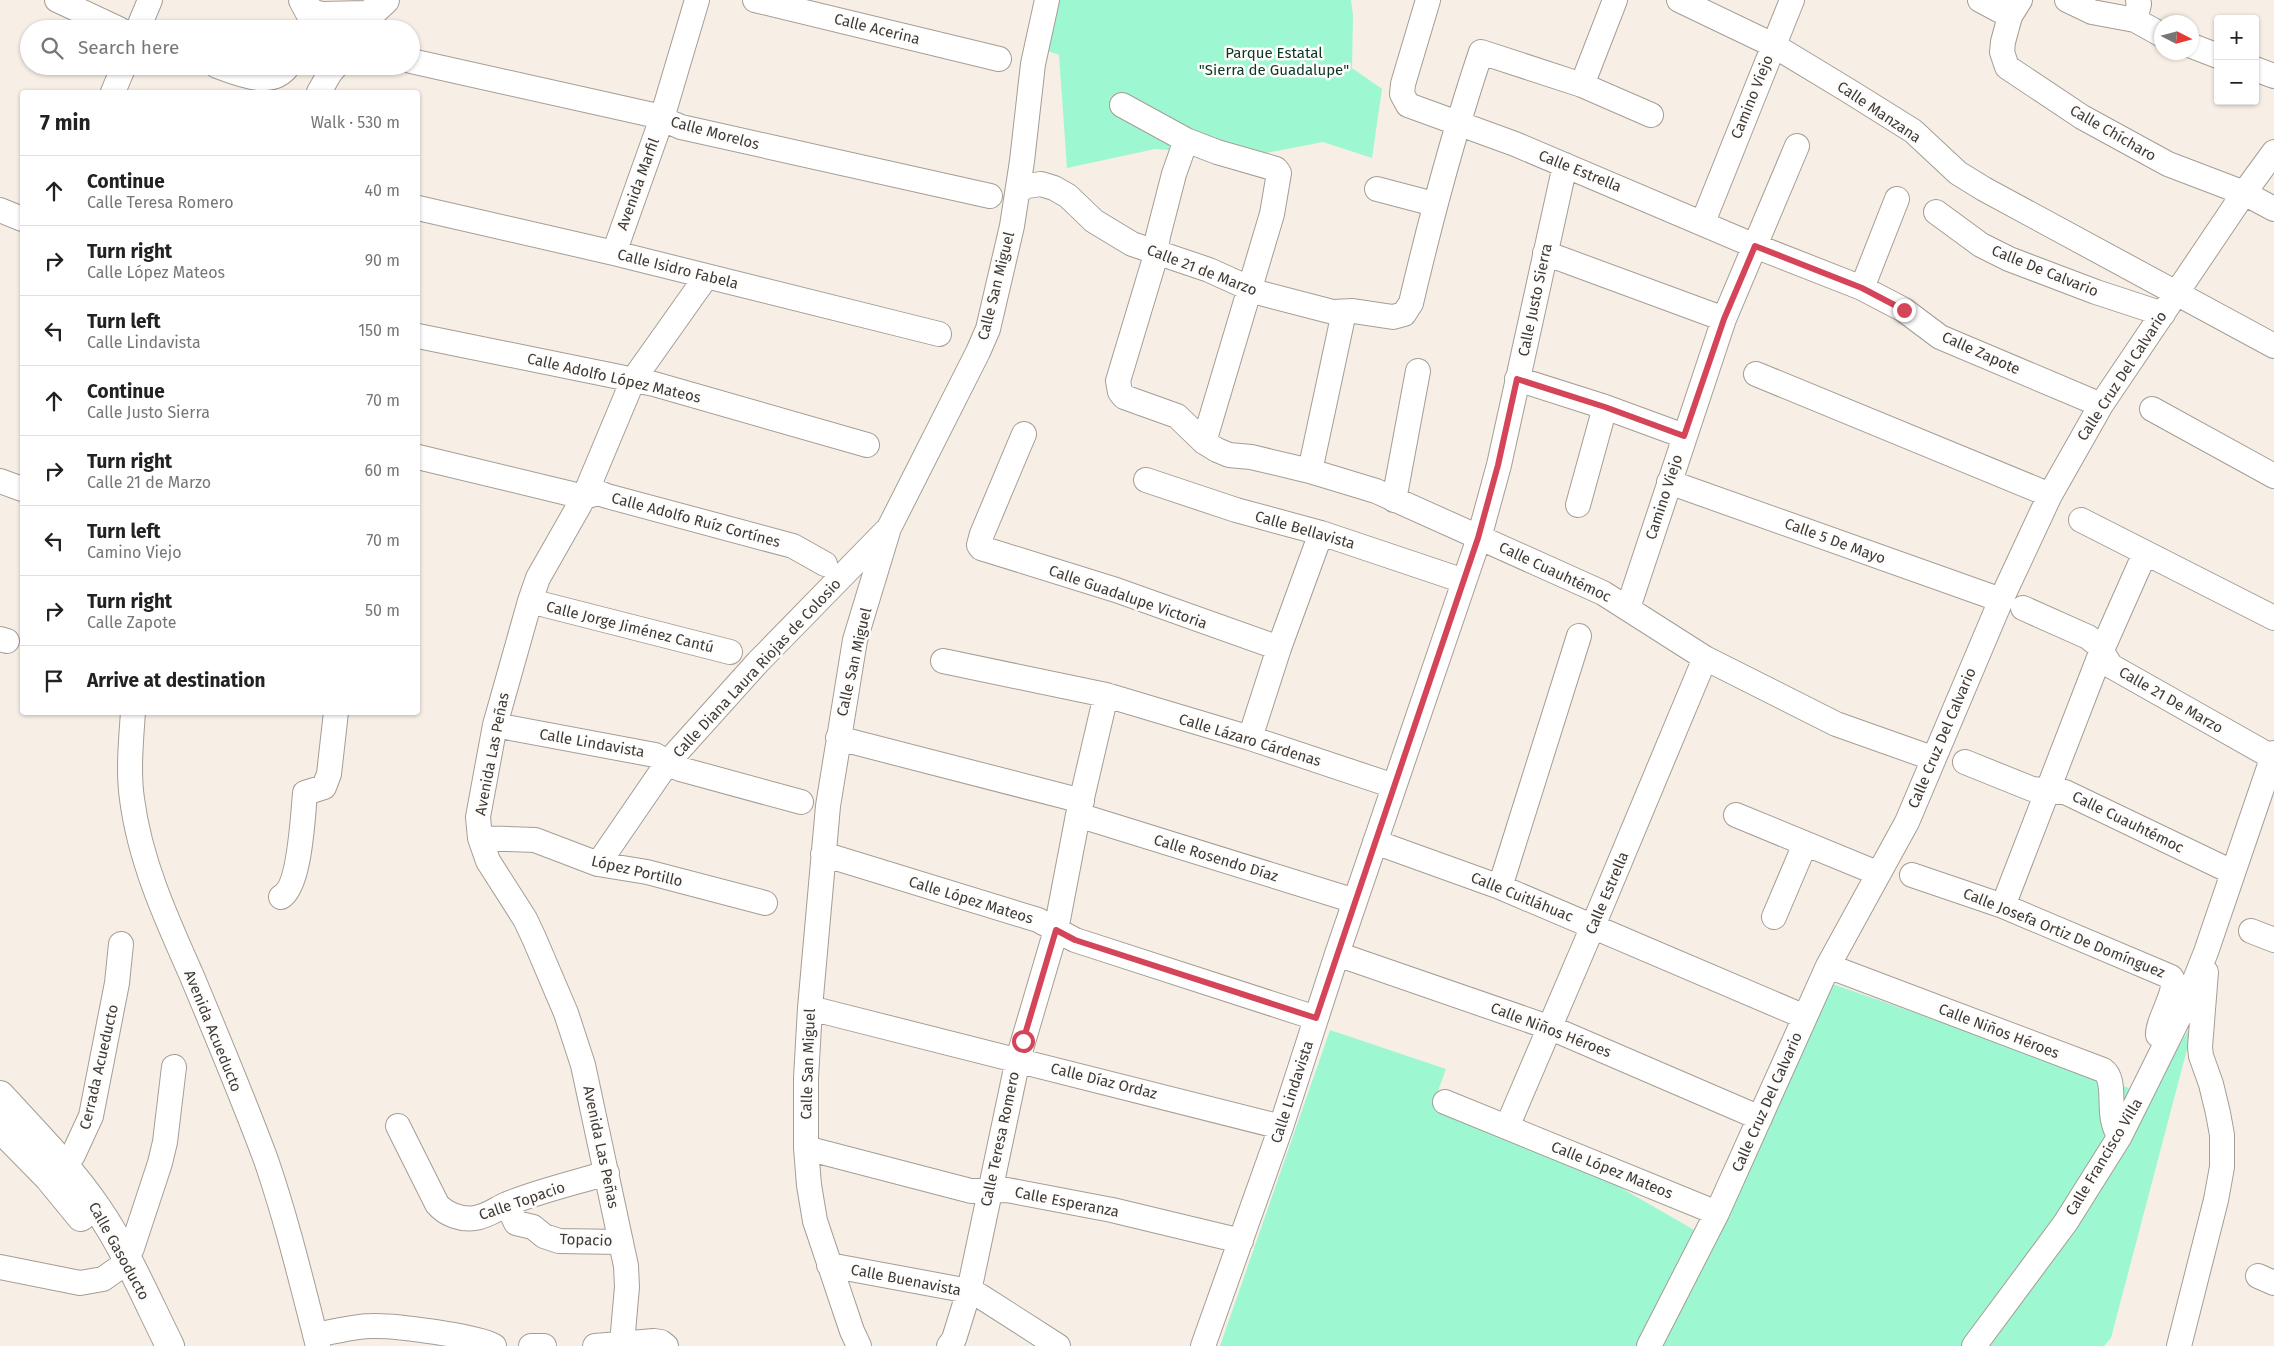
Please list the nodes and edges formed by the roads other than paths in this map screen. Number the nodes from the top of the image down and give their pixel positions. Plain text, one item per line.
1 (57, 0) edge
2 (150, 0) edge
3 (385, 0) edge
4 (697, 0) edge
5 (755, 0) edge
6 (1047, 0) edge
7 (1428, 0) edge
8 (1615, 0) edge
9 (1679, 0) edge
10 (1792, 0) edge
11 (1980, 0) edge
12 (2067, 0) edge
13 (2140, 6) edge
14 (2015, 8) edge
15 (309, 15) edge
16 (360, 18) edge
17 (100, 20) edge
18 (142, 20) edge
19 (2154, 24) edge
20 (1773, 45) junction
21 (2199, 49) edge
22 (2214, 54) edge
23 (998, 59) dead end
24 (420, 63) edge
25 (2259, 70) edge
26 (120, 75) edge
27 (245, 75) edge
28 (281, 75) edge
29 (329, 75) edge
30 (341, 75) edge
31 (2274, 76) edge
32 (1582, 85) junction
33 (114, 90) edge
34 (320, 90) edge
35 (336, 90) edge
36 (1122, 105) dead end
37 (1652, 115) dead end
38 (662, 118) junction
39 (1457, 122) junction
40 (1186, 140) junction
41 (1797, 146) dead end
42 (2274, 152) edge
43 (1565, 165) junction
44 (1377, 189) dead end
45 (1018, 191) junction
46 (2244, 193) junction
47 (990, 196) dead end
48 (1897, 199) dead end
49 (1434, 204) junction
50 (420, 208) edge
51 (2274, 209) edge
52 (0, 210) edge
53 (1936, 212) dead end
54 (20, 218) edge
55 (1703, 222) junction
56 (1755, 246) junction
57 (1156, 252) junction
58 (614, 253) junction
59 (1545, 253) junction
60 (706, 277) junction
61 (1250, 288) junction
62 (1862, 288) junction
63 (2176, 293) junction
64 (1344, 312) junction
65 (2163, 314) junction
66 (1724, 319) junction
67 (939, 334) dead end
68 (420, 336) edge
69 (2274, 346) edge
70 (1418, 371) dead end
71 (1756, 374) dead end
72 (1517, 379) junction
73 (634, 380) junction
74 (2101, 405) junction
75 (1605, 407) junction
76 (2152, 409) dead end
77 (1024, 434) dead end
78 (1684, 436) junction
79 (1204, 442) junction
80 (867, 445) dead end
81 (420, 457) edge
82 (1310, 471) junction
83 (2274, 476) edge
84 (1146, 480) dead end
85 (0, 481) edge
86 (1669, 482) junction
87 (20, 488) edge
88 (2050, 495) junction
89 (584, 497) junction
90 (1394, 500) junction
91 (1578, 505) dead end
92 (2081, 520) dead end
93 (889, 528) junction
94 (1321, 533) junction
95 (1478, 538) junction
96 (2145, 554) junction
97 (825, 564) dead end
98 (1464, 581) junction
99 (2001, 600) junction
100 (530, 601) junction
101 (1628, 608) junction
102 (2023, 608) dead end
103 (2274, 618) edge
104 (1579, 636) dead end
105 (1279, 648) junction
106 (2102, 650) junction
107 (730, 652) dead end
108 (1704, 658) junction
109 (943, 661) dead end
110 (1106, 695) junction
111 (133, 715) edge
112 (336, 715) edge
113 (495, 725) junction
114 (838, 738) junction
115 (1250, 738) junction
116 (2273, 755) edge
117 (1932, 758) junction
118 (668, 762) junction
119 (1965, 762) dead end
120 (1394, 786) junction
121 (2047, 791) junction
122 (801, 802) dead end
123 (1080, 808) junction
124 (1736, 815) dead end
125 (480, 838) junction
126 (1375, 842) junction
127 (1805, 844) junction
128 (823, 854) junction
129 (598, 864) junction
130 (2232, 872) junction
131 (1877, 874) junction
132 (1912, 875) dead end
133 (1500, 887) junction
134 (282, 897) dead end
135 (1355, 901) junction
136 (765, 903) dead end
137 (2003, 906) junction
138 (1774, 917) dead end
139 (1593, 926) junction
140 (1056, 930) junction
141 (2251, 931) dead end
142 (2274, 940) edge
143 (121, 944) dead end
144 (2206, 952) junction
145 (1337, 954) junction
146 (1828, 966) junction
147 (810, 1008) junction
148 (1805, 1017) junction
149 (1316, 1018) junction
150 (1550, 1028) junction
151 (2165, 1048) junction
152 (1018, 1059) junction
153 (174, 1067) dead end
154 (0, 1095) edge
155 (1445, 1102) dead end
156 (1760, 1118) junction
157 (398, 1126) dead end
158 (1281, 1126) junction
159 (1507, 1127) junction
160 (0, 1128) edge
161 (2120, 1136) junction
162 (806, 1148) junction
163 (57, 1172) junction
164 (607, 1173) junction
165 (988, 1192) junction
166 (507, 1204) junction
167 (1717, 1213) junction
168 (1241, 1241) junction
169 (622, 1242) junction
170 (120, 1266) junction
171 (829, 1266) junction
172 (0, 1267) edge
173 (969, 1291) junction
174 (317, 1340) edge
175 (622, 1343) junction
176 (665, 1345) edge
177 (149, 1346) edge
178 (170, 1346) edge
179 (494, 1346) edge
180 (531, 1346) edge
181 (544, 1346) edge
182 (595, 1346) edge
183 (859, 1346) edge
184 (949, 1346) edge
185 (1058, 1346) edge
186 (1203, 1346) edge
187 (1649, 1346) edge
188 (1974, 1346) edge
189 (2179, 1346) edge

1 - 17 street
2 - 18 street
3 - 16 main road
4 - 38 street, Avenida Marfil
5 - 23 street, Calle Acerina
6 - 45 street, Calle San Miguel
7 - 39 street, Calle Estrella
8 - 32 street
9 - 20 street, Calle Manzana
10 - 20 street, Camino Viejo
11 - 14 street
12 - 13 street
13 - 19 street
14 - 46 street, Calle Chícharo
15 - 16 main road
20 - 55 street, Camino Viejo
20 - 63 street, Calle Manzana
21 - 22 street
24 - 38 street, Calle Morelos
25 - 31 street
26 - 33 street
27 - 28 street
29 - 34 street
30 - 35 street
32 - 37 street
32 - 39 street
36 - 40 street
38 - 47 street, Calle Morelos
38 - 58 street, Avenida Marfil
39 - 43 street, Calle Estrella
39 - 49 street
40 - 57 street
40 - 61 street
41 - 56 street, Camino Viejo
42 - 46 street, Calle Cruz Del Calvario
43 - 55 street, Calle Estrella
43 - 59 street, Calle Justo Sierra
44 - 49 street
45 - 57 street, Calle 21 de Marzo
45 - 93 street, Calle San Miguel
46 - 51 street, Calle Chícharo
46 - 63 street, Calle Cruz Del Calvario
48 - 62 street
49 - 64 street, Calle 21 de Marzo
50 - 58 street, Calle Isidro Fabela
52 - 54 street
53 - 65 street, Calle De Calvario
55 - 56 street, Calle Estrella
56 - 62 street, Calle Zapote
56 - 66 street, Camino Viejo
57 - 61 street, Calle 21 de Marzo
57 - 79 street, Calle Cuauhtémoc
58 - 60 street, Calle Isidro Fabela
59 - 66 street
59 - 72 street, Calle Justo Sierra
60 - 67 street, Calle Isidro Fabela
60 - 73 street, Avenida Las Peñas
61 - 64 street, Calle 21 de Marzo
61 - 79 street
62 - 74 street, Calle Zapote
63 - 65 street, Calle Cruz Del Calvario
63 - 69 street, Calle Manzana
64 - 82 street
65 - 74 street, Calle Cruz Del Calvario
66 - 78 street, Camino Viejo
68 - 73 street, Calle Adolfo López Mateos
70 - 90 street
71 - 88 street
72 - 75 street
72 - 95 street, Calle Justo Sierra
73 - 80 street, Calle Adolfo López Mateos
73 - 89 street, Avenida Las Peñas
74 - 88 street, Calle Cruz Del Calvario
75 - 78 street
75 - 91 street
76 - 83 street
77 - 105 street, Calle Guadalupe Victoria
78 - 86 street, Camino Viejo
79 - 82 street, Calle Cuauhtémoc
81 - 89 street, Calle Adolfo Ruíz Cortínes
82 - 90 street, Calle Cuauhtémoc
84 - 94 street, Calle Bellavista
85 - 87 street
86 - 99 street, Calle 5 De Mayo
86 - 101 street, Camino Viejo
88 - 99 street, Calle Cruz Del Calvario
89 - 97 street, Calle Adolfo Ruíz Cortínes
89 - 100 street, Avenida Las Peñas
90 - 95 street, Calle Cuauhtémoc
92 - 96 street
93 - 114 street, Calle San Miguel
93 - 118 street, Calle Diana Laura Riojas de Colosio
94 - 98 street, Calle Bellavista
94 - 105 street
95 - 98 street, Calle Justo Sierra
95 - 101 street, Calle Cuauhtémoc
96 - 103 street
96 - 106 street
98 - 120 street, Calle Lindavista
99 - 117 street, Calle Cruz Del Calvario
100 - 107 street, Calle Jorge Jiménez Cantú
100 - 113 street, Avenida Las Peñas
101 - 108 street, Calle Cuauhtémoc
102 - 106 street, Calle 21 De Marzo
104 - 133 street
105 - 115 street
106 - 116 street, Calle 21 De Marzo
106 - 121 street
108 - 117 street, Calle Cuauhtémoc
108 - 139 street, Calle Estrella
109 - 110 street, Calle Lázaro Cárdenas
110 - 115 street, Calle Lázaro Cárdenas
110 - 123 street
111 - 174 street, Avenida Acueducto
112 - 134 street
113 - 118 street, Calle Lindavista
113 - 125 street, Avenida Las Peñas
114 - 123 street, Calle Rosendo Díaz
114 - 128 street, Calle San Miguel
115 - 120 street, Calle Lázaro Cárdenas
116 - 130 street, Calle Francisco Villa
117 - 131 street, Calle Cruz Del Calvario
118 - 122 street, Calle Lindavista
118 - 129 street, Calle Diana Laura Riojas de Colosio
119 - 121 street, Calle Cuauhtémoc
120 - 126 street, Calle Lindavista
121 - 130 street, Calle Cuauhtémoc
121 - 137 street
123 - 135 street, Calle Rosendo Díaz
123 - 140 street, Calle Teresa Romero
124 - 127 street
125 - 129 street, López Portillo
125 - 164 street, Avenida Las Peñas
126 - 133 street, Calle Cuitláhuac
126 - 135 street, Calle Lindavista
127 - 131 street
127 - 138 street
128 - 140 street, Calle López Mateos
128 - 147 street, Calle San Miguel
129 - 136 street, López Portillo
130 - 144 street, Calle Francisco Villa
131 - 146 street, Calle Cruz Del Calvario
132 - 137 street, Calle Josefa Ortiz De Domínguez
133 - 139 street, Calle Cuitláhuac
135 - 145 street, Calle Lindavista
137 - 151 street, Calle Josefa Ortiz De Domínguez
139 - 148 street, Calle Cuitláhuac
139 - 150 street, Calle Estrella
140 - 149 street, Calle López Mateos
140 - 152 street, Calle Teresa Romero
141 - 142 street
143 - 163 street, Cerrada Acueducto
144 - 151 street, Calle Francisco Villa
144 - 189 street, Calle Francisco Villa
145 - 149 street, Calle Lindavista
145 - 150 street, Calle Niños Héroes
146 - 148 street, Calle Cruz Del Calvario
146 - 161 street, Calle Niños Héroes
147 - 152 street, Calle Díaz Ordaz
147 - 162 street, Calle San Miguel
148 - 156 street, Calle Cruz Del Calvario
149 - 158 street, Calle Lindavista
150 - 156 street, Calle Niños Héroes
150 - 159 street, Calle Estrella
151 - 161 street, Calle Francisco Villa
152 - 158 street, Calle Díaz Ordaz
152 - 165 street, Calle Teresa Romero
153 - 170 street
154 - 163 main road, Calle Gasoducto
155 - 159 street, Calle López Mateos
156 - 167 street, Calle Cruz Del Calvario
157 - 166 street, Calle Topacio
158 - 168 street, Calle Lindavista
159 - 167 street, Calle López Mateos
160 - 163 main road, Calle Gasoducto
161 - 188 street, Calle Francisco Villa
162 - 165 street, Calle Esperanza
162 - 171 street, Calle San Miguel
163 - 170 main road, Calle Gasoducto
164 - 166 street, Calle Topacio
164 - 169 street, Avenida Las Peñas
165 - 168 street, Calle Esperanza
165 - 173 street, Calle Teresa Romero
166 - 169 street, Topacio
167 - 187 street, Calle Cruz Del Calvario
168 - 186 street, Calle Lindavista
169 - 175 street, Avenida Las Peñas
170 - 172 street
170 - 177 main road, Calle Gasoducto
170 - 178 main road, Calle Gasoducto
171 - 173 street, Calle Buenavista
171 - 183 street, Calle San Miguel
173 - 184 street, Calle Teresa Romero
173 - 185 street, Calle Buenavista
174 - 179 street
175 - 176 street
175 - 182 street
180 - 181 street

